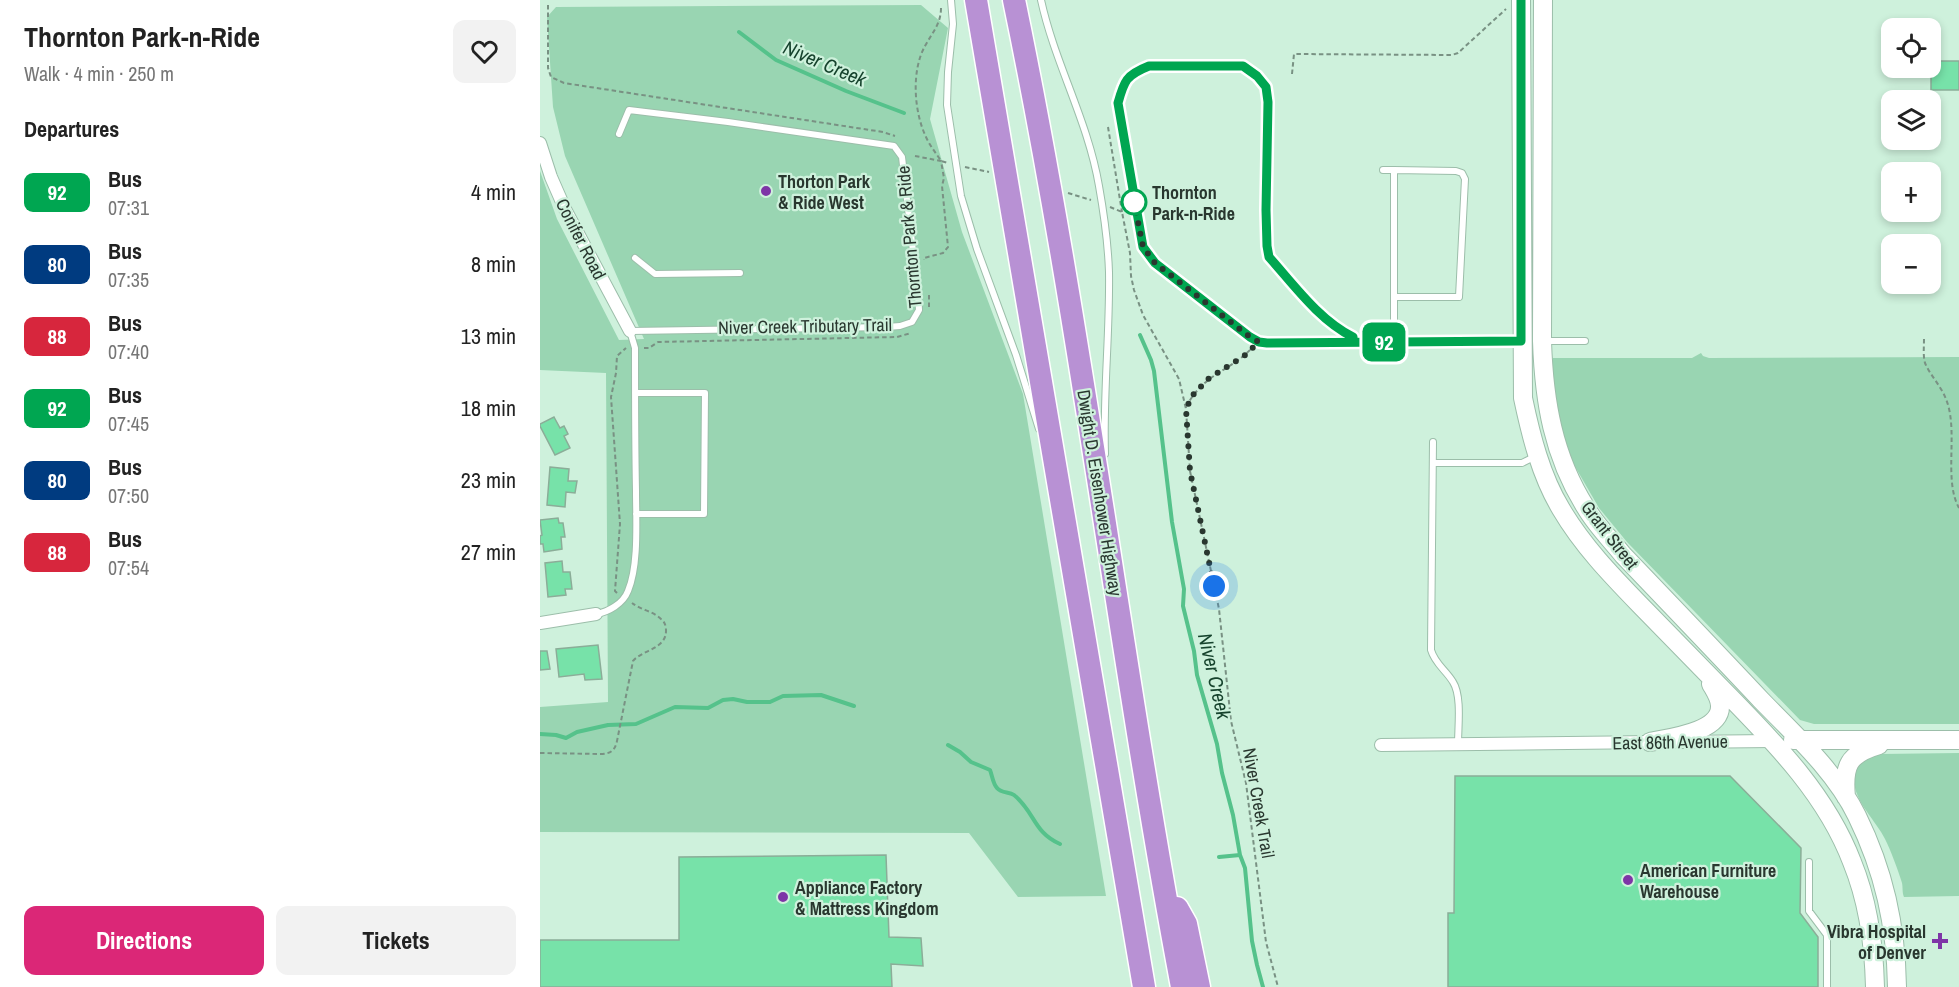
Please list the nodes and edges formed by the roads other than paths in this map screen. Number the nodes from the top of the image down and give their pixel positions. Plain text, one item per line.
1 (951, 0) edge
2 (976, 0) edge
3 (1013, 0) edge
4 (1041, 0) edge
5 (1544, 0) edge
6 (1514, 4) edge
7 (619, 134) dead end
8 (540, 143) edge
9 (1383, 170) dead end
10 (1395, 170) junction
11 (635, 258) dead end
12 (740, 273) dead end
13 (1394, 297) junction
14 (630, 331) junction
15 (1585, 340) dead end
16 (1521, 341) junction
17 (1542, 341) junction
18 (1394, 342) junction
19 (1365, 343) junction
20 (635, 393) junction
21 (1041, 438) dead end
22 (1433, 442) dead end
23 (1538, 456) junction
24 (1046, 459) dead end
25 (1433, 463) junction
26 (1105, 464) dead end
27 (1106, 484) dead end
28 (636, 514) junction
29 (1109, 547) junction
30 (1071, 556) junction
31 (596, 614) joint
32 (540, 622) edge
33 (1701, 667) junction
34 (1800, 740) junction
35 (1893, 740) junction
36 (1959, 740) edge
37 (1773, 741) junction
38 (1650, 742) junction
39 (1458, 744) junction
40 (1381, 745) dead end
41 (1846, 799) junction
42 (1809, 862) dead end
43 (1122, 865) junction
44 (1163, 885) junction
45 (1132, 987) edge
46 (1144, 987) edge
47 (1168, 987) edge
48 (1182, 987) edge
49 (1199, 987) edge
50 (1827, 987) edge
51 (1875, 987) edge
52 (1897, 987) edge

1 - 21 lane
2 - 30 highway
3 - 29 highway, Dwight D. Eisenhower Highway
3 - 47 highway
4 - 26 lane
5 - 17 street, Grant Street
6 - 16 street, Grant Street
7 - 14 lane, Thornton Park & Ride
8 - 14 street, Conifer Road
9 - 10 lane
10 - 13 lane
10 - 13 lane
11 - 12 lane
13 - 18 lane
14 - 20 lane
15 - 17 lane
16 - 17 lane
16 - 18 lane
16 - 23 street, Grant Street
17 - 34 street, Grant Street
18 - 19 lane
19 - 19 lane
20 - 28 lane
20 - 28 lane
22 - 25 lane
23 - 25 lane
23 - 33 street, Grant Street
24 - 30 lane
25 - 39 lane
27 - 29 lane
28 - 31 lane
29 - 44 highway, Dwight D. Eisenhower Highway
30 - 43 highway
31 - 32 street
33 - 37 street, Grant Street
33 - 38 street
34 - 35 street, East 86th Avenue
34 - 37 street, East 86th Avenue
34 - 41 street, Grant Street
35 - 36 street, East 86th Avenue
35 - 41 street
37 - 38 street, East 86th Avenue
37 - 51 street, Grant Street
38 - 39 street, East 86th Avenue
39 - 40 street, East 86th Avenue
41 - 52 street, Grant Street
42 - 50 lane
43 - 45 highway
43 - 46 highway
44 - 48 highway, Dwight D. Eisenhower Highway
44 - 49 highway

